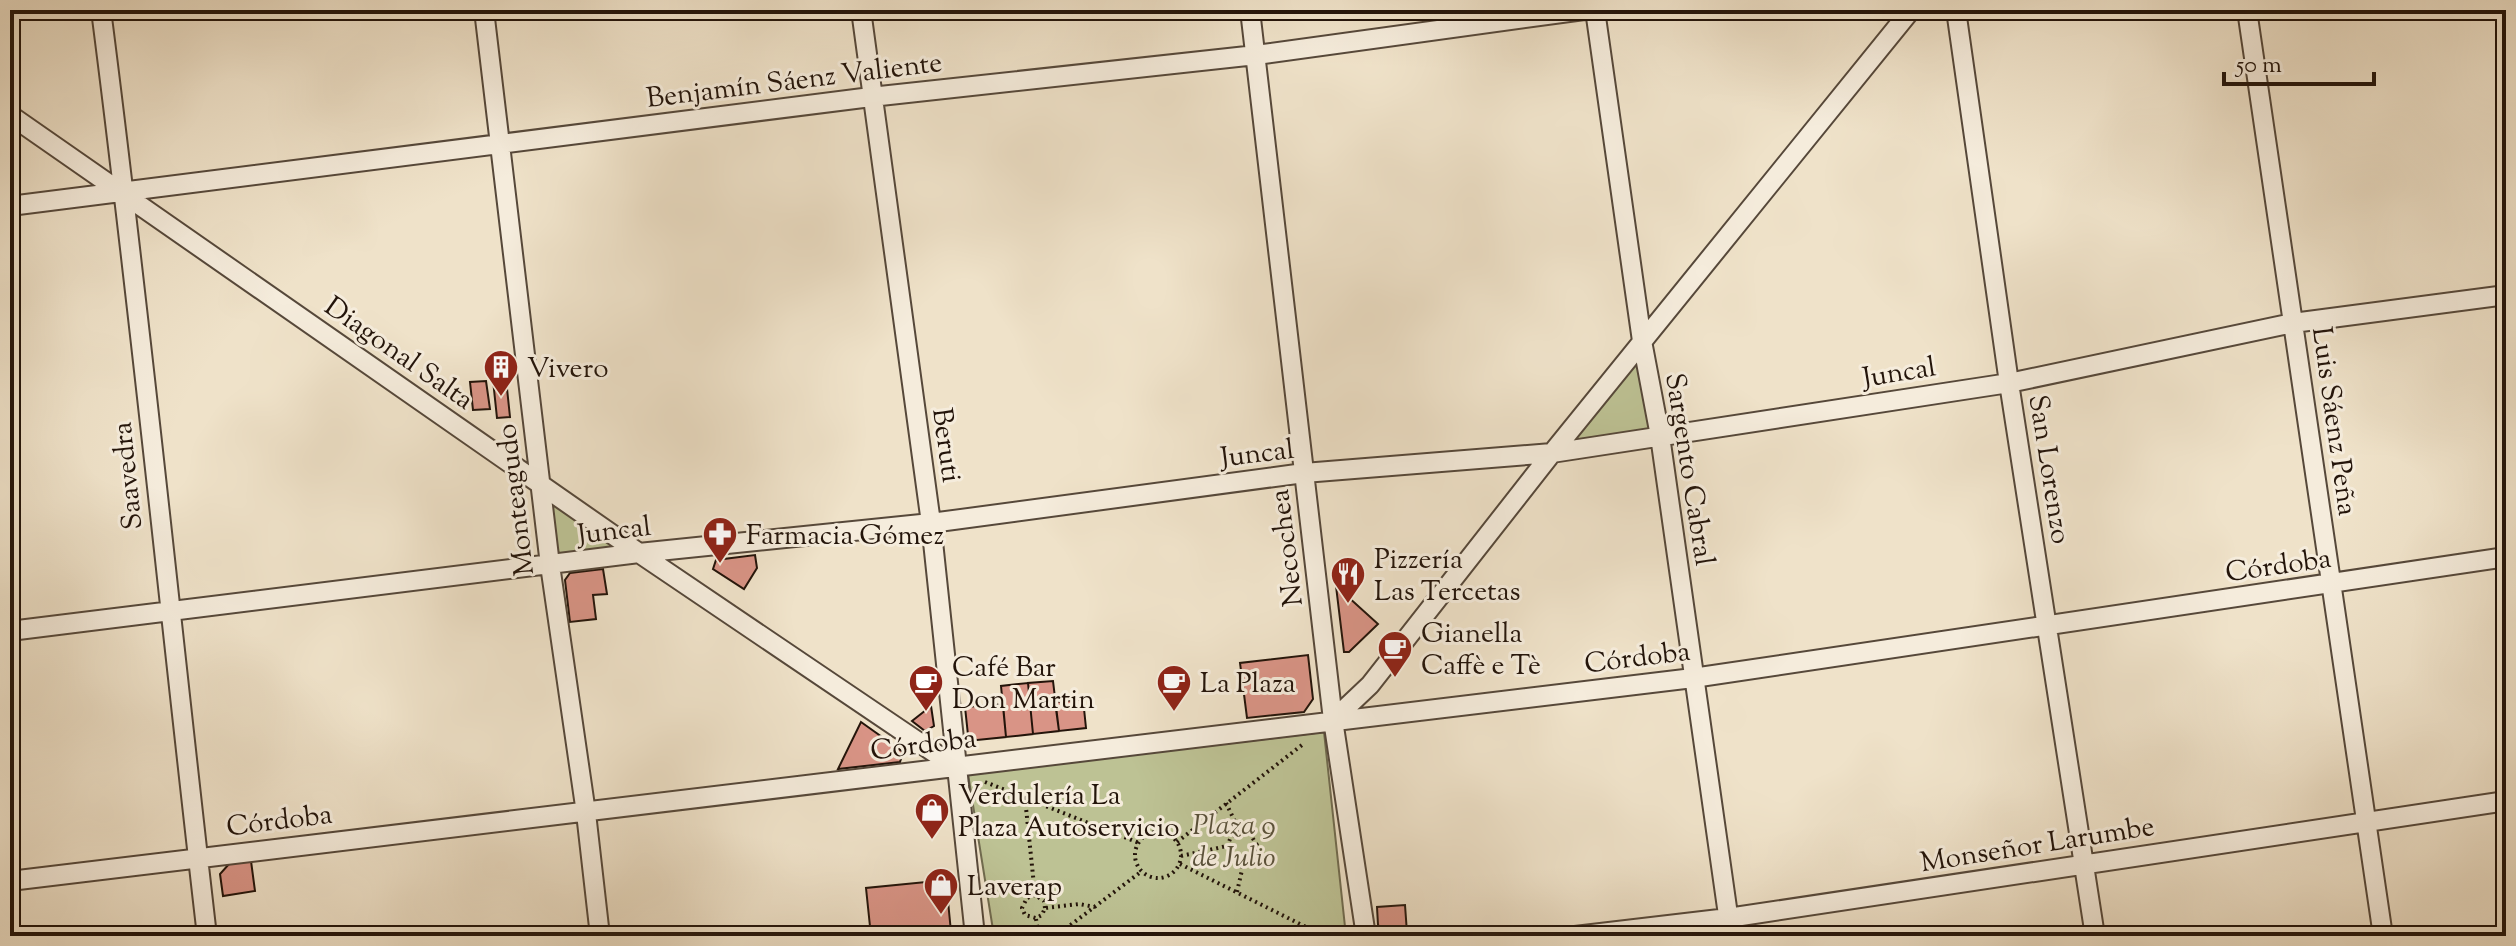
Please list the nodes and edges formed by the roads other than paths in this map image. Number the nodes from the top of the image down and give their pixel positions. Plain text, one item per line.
1 (101, 10) edge
2 (484, 10) edge
3 (861, 10) edge
4 (1250, 10) edge
5 (1584, 10) edge
6 (1595, 10) edge
7 (1911, 10) edge
8 (1956, 10) edge
9 (2247, 10) edge
10 (1256, 55) junction
11 (871, 97) junction
12 (10, 115) edge
13 (501, 143) junction
14 (125, 193) junction
15 (10, 206) edge
16 (2506, 295) edge
17 (2293, 323) junction
18 (1642, 341) junction
19 (2009, 383) junction
20 (1660, 436) junction
21 (1552, 453) junction
22 (1304, 473) junction
23 (541, 485) junction
24 (931, 523) junction
25 (639, 553) junction
26 (2506, 557) edge
27 (550, 565) junction
28 (2331, 584) junction
29 (169, 610) junction
30 (2047, 626) junction
31 (10, 631) edge
32 (1693, 678) junction
33 (1333, 720) junction
34 (958, 775) junction
35 (2506, 801) edge
36 (586, 813) junction
37 (2366, 822) junction
38 (198, 857) junction
39 (2086, 863) junction
40 (10, 881) edge
41 (1730, 927) edge
42 (1365, 932) edge
43 (207, 936) edge
44 (600, 936) edge
45 (975, 936) edge
46 (1575, 936) edge
47 (2095, 936) edge
48 (2383, 936) edge

1 - 14 street, Saavedra
2 - 13 street, Monteagudo
3 - 11 street, Beruti
4 - 10 street, Necochea
5 - 10 street, Benjamín Sáenz Valiente
6 - 18 street, Sargento Cabral
7 - 18 street
8 - 19 street, San Lorenzo
9 - 17 street, Luis Sáenz Peña
10 - 11 street, Benjamín Sáenz Valiente
10 - 22 street, Necochea
11 - 13 street, Benjamín Sáenz Valiente
11 - 24 street, Beruti
12 - 14 street, Diagonal Salta
13 - 14 street, Benjamín Sáenz Valiente
13 - 23 street, Monteagudo
14 - 15 street, Benjamín Sáenz Valiente
14 - 23 street, Diagonal Salta
14 - 29 street, Saavedra
16 - 17 street, Juncal
17 - 19 street, Juncal
17 - 28 street, Luis Sáenz Peña
18 - 20 street, Sargento Cabral
18 - 21 street
19 - 20 street, Juncal
19 - 30 street, San Lorenzo
20 - 21 street, Juncal
20 - 32 street, Sargento Cabral
21 - 22 street, Juncal
21 - 33 street
22 - 24 street, Juncal
22 - 33 street, Necochea
23 - 25 street, Diagonal Salta
23 - 27 street, Monteagudo
24 - 25 street, Juncal
24 - 34 street, Beruti
25 - 27 street, Juncal
25 - 34 street, Diagonal Salta
26 - 28 street, Córdoba
27 - 29 street, Juncal
27 - 36 street, Monteagudo
28 - 30 street, Córdoba
28 - 37 street, Luis Sáenz Peña
29 - 31 street, Juncal
29 - 38 street, Saavedra
30 - 32 street, Córdoba
30 - 39 street, San Lorenzo
32 - 33 street, Córdoba
32 - 41 street, Sargento Cabral
33 - 34 street, Córdoba
33 - 42 street, Necochea
34 - 36 street, Córdoba
34 - 45 street, Beruti
35 - 37 street, Monseñor Larumbe
36 - 38 street, Córdoba
36 - 44 street, Monteagudo
37 - 39 street, Monseñor Larumbe
37 - 48 street, Luis Sáenz Peña
38 - 40 street, Córdoba
38 - 43 street, Saavedra
39 - 41 street, Monseñor Larumbe
39 - 47 street, San Lorenzo
41 - 46 street, Monseñor Larumbe

